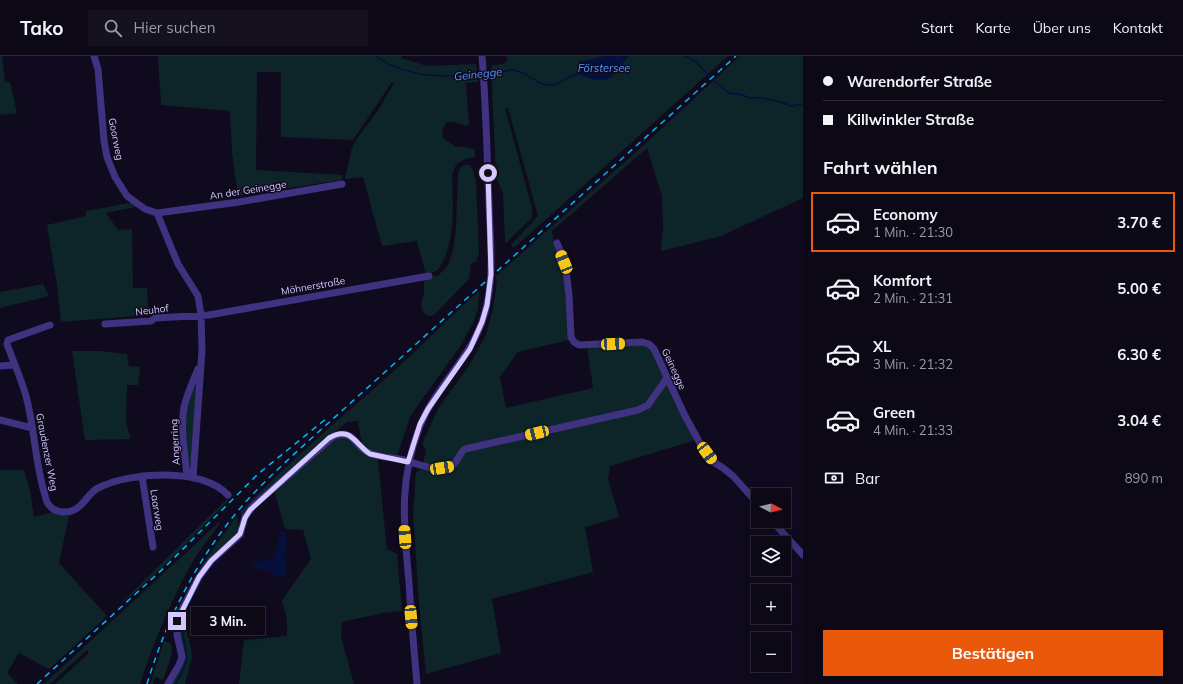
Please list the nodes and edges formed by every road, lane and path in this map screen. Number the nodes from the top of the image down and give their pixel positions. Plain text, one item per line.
1 (94, 56) edge
2 (482, 56) edge
3 (342, 184) dead end
4 (157, 213) junction
5 (557, 243) dead end
6 (429, 276) dead end
7 (201, 316) junction
8 (105, 324) dead end
9 (50, 325) dead end
10 (201, 363) junction
11 (14, 365) junction
12 (0, 366) edge
13 (667, 378) junction
14 (661, 387) junction
15 (672, 387) junction
16 (0, 420) edge
17 (32, 428) junction
18 (408, 462) junction
19 (142, 476) junction
20 (190, 477) junction
21 (228, 495) dead end
22 (751, 496) edge
23 (778, 528) edge
24 (153, 547) dead end
25 (803, 555) edge
26 (168, 684) edge
27 (417, 684) edge

1 - 4 street, Goorweg
2 - 18 street
3 - 4 street, An der Geinegge
4 - 7 street
5 - 13 street, Geinegge
6 - 7 street, Möhnerstraße
7 - 8 street, Neuhof
7 - 10 street, Angerring
9 - 11 street, Graudenzer Weg
10 - 20 street, Angerring
10 - 20 street, Angerring
11 - 12 street
11 - 17 street, Graudenzer Weg
13 - 14 street
13 - 15 street, Geinegge
14 - 15 street
14 - 18 street
15 - 22 street, Geinegge
16 - 17 street
17 - 19 street, Graudenzer Weg
18 - 26 street
18 - 27 street
19 - 20 street, Graudenzer Weg
19 - 24 street, Laarweg
20 - 21 street, Graudenzer Weg
23 - 25 street

